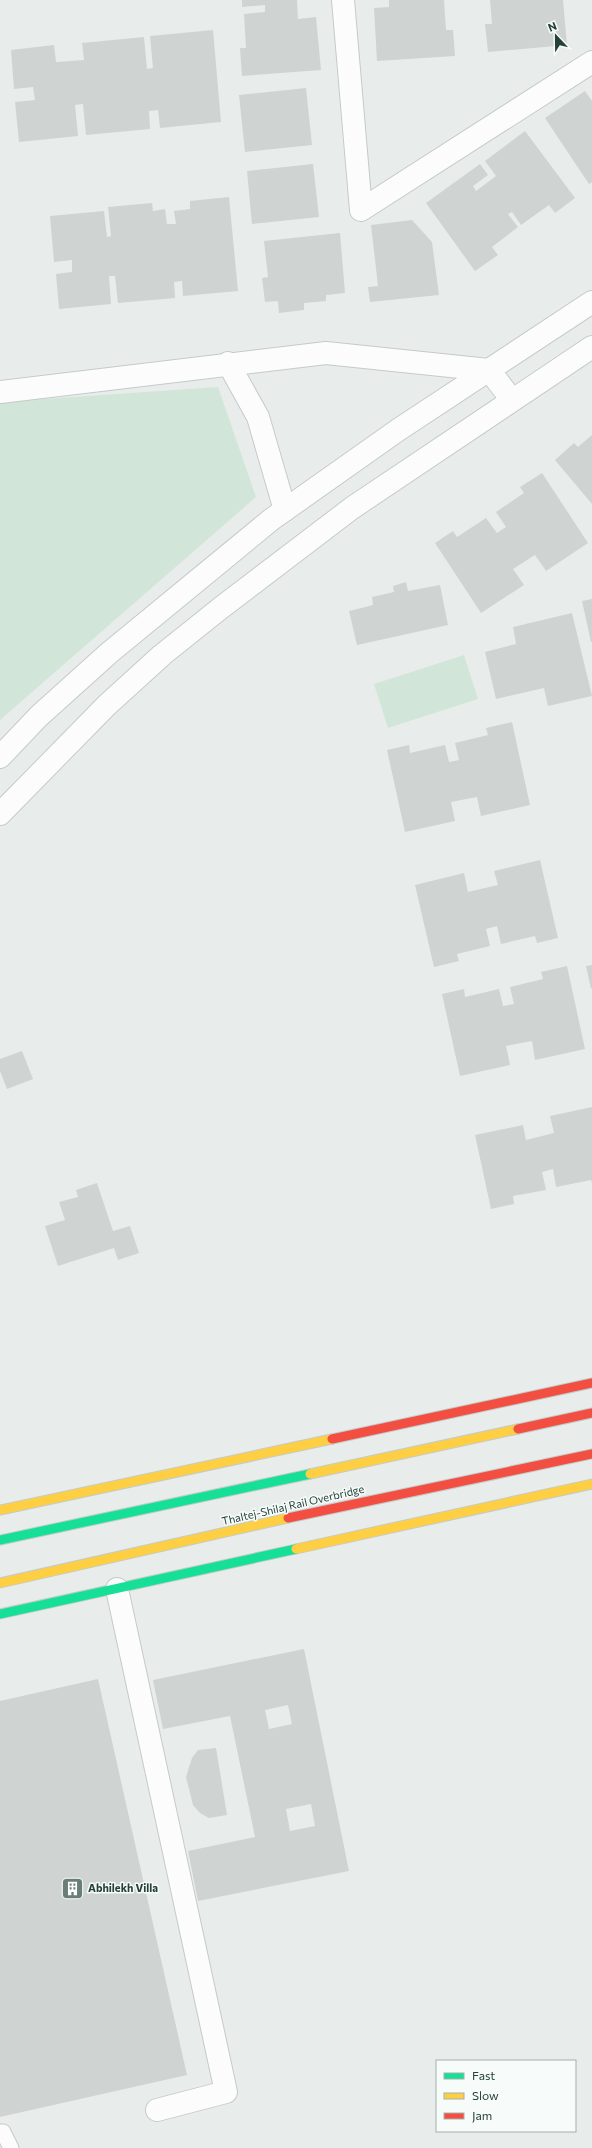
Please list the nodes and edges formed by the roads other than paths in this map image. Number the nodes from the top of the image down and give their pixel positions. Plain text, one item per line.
1 (343, 0) edge
2 (592, 62) edge
3 (592, 302) edge
4 (592, 347) edge
5 (228, 363) junction
6 (489, 370) junction
7 (0, 392) edge
8 (512, 400) junction
9 (286, 510) junction
10 (0, 757) edge
11 (0, 814) edge
12 (592, 1383) edge
13 (592, 1413) edge
14 (592, 1454) edge
15 (592, 1484) edge
16 (0, 1510) edge
17 (0, 1540) edge
18 (0, 1583) edge
19 (117, 1589) junction
20 (0, 1614) edge
21 (157, 2110) dead end
22 (0, 2132) edge
23 (11, 2148) edge

1 - 2 street
3 - 6 street
4 - 8 street
5 - 6 street
5 - 7 street
5 - 9 street
6 - 8 street
6 - 9 street
8 - 11 street
9 - 10 street
12 - 16 street
13 - 17 street
14 - 18 street, Thaltej-Shilaj Rail Overbridge
15 - 19 street
19 - 20 street
19 - 21 street
22 - 23 lane

